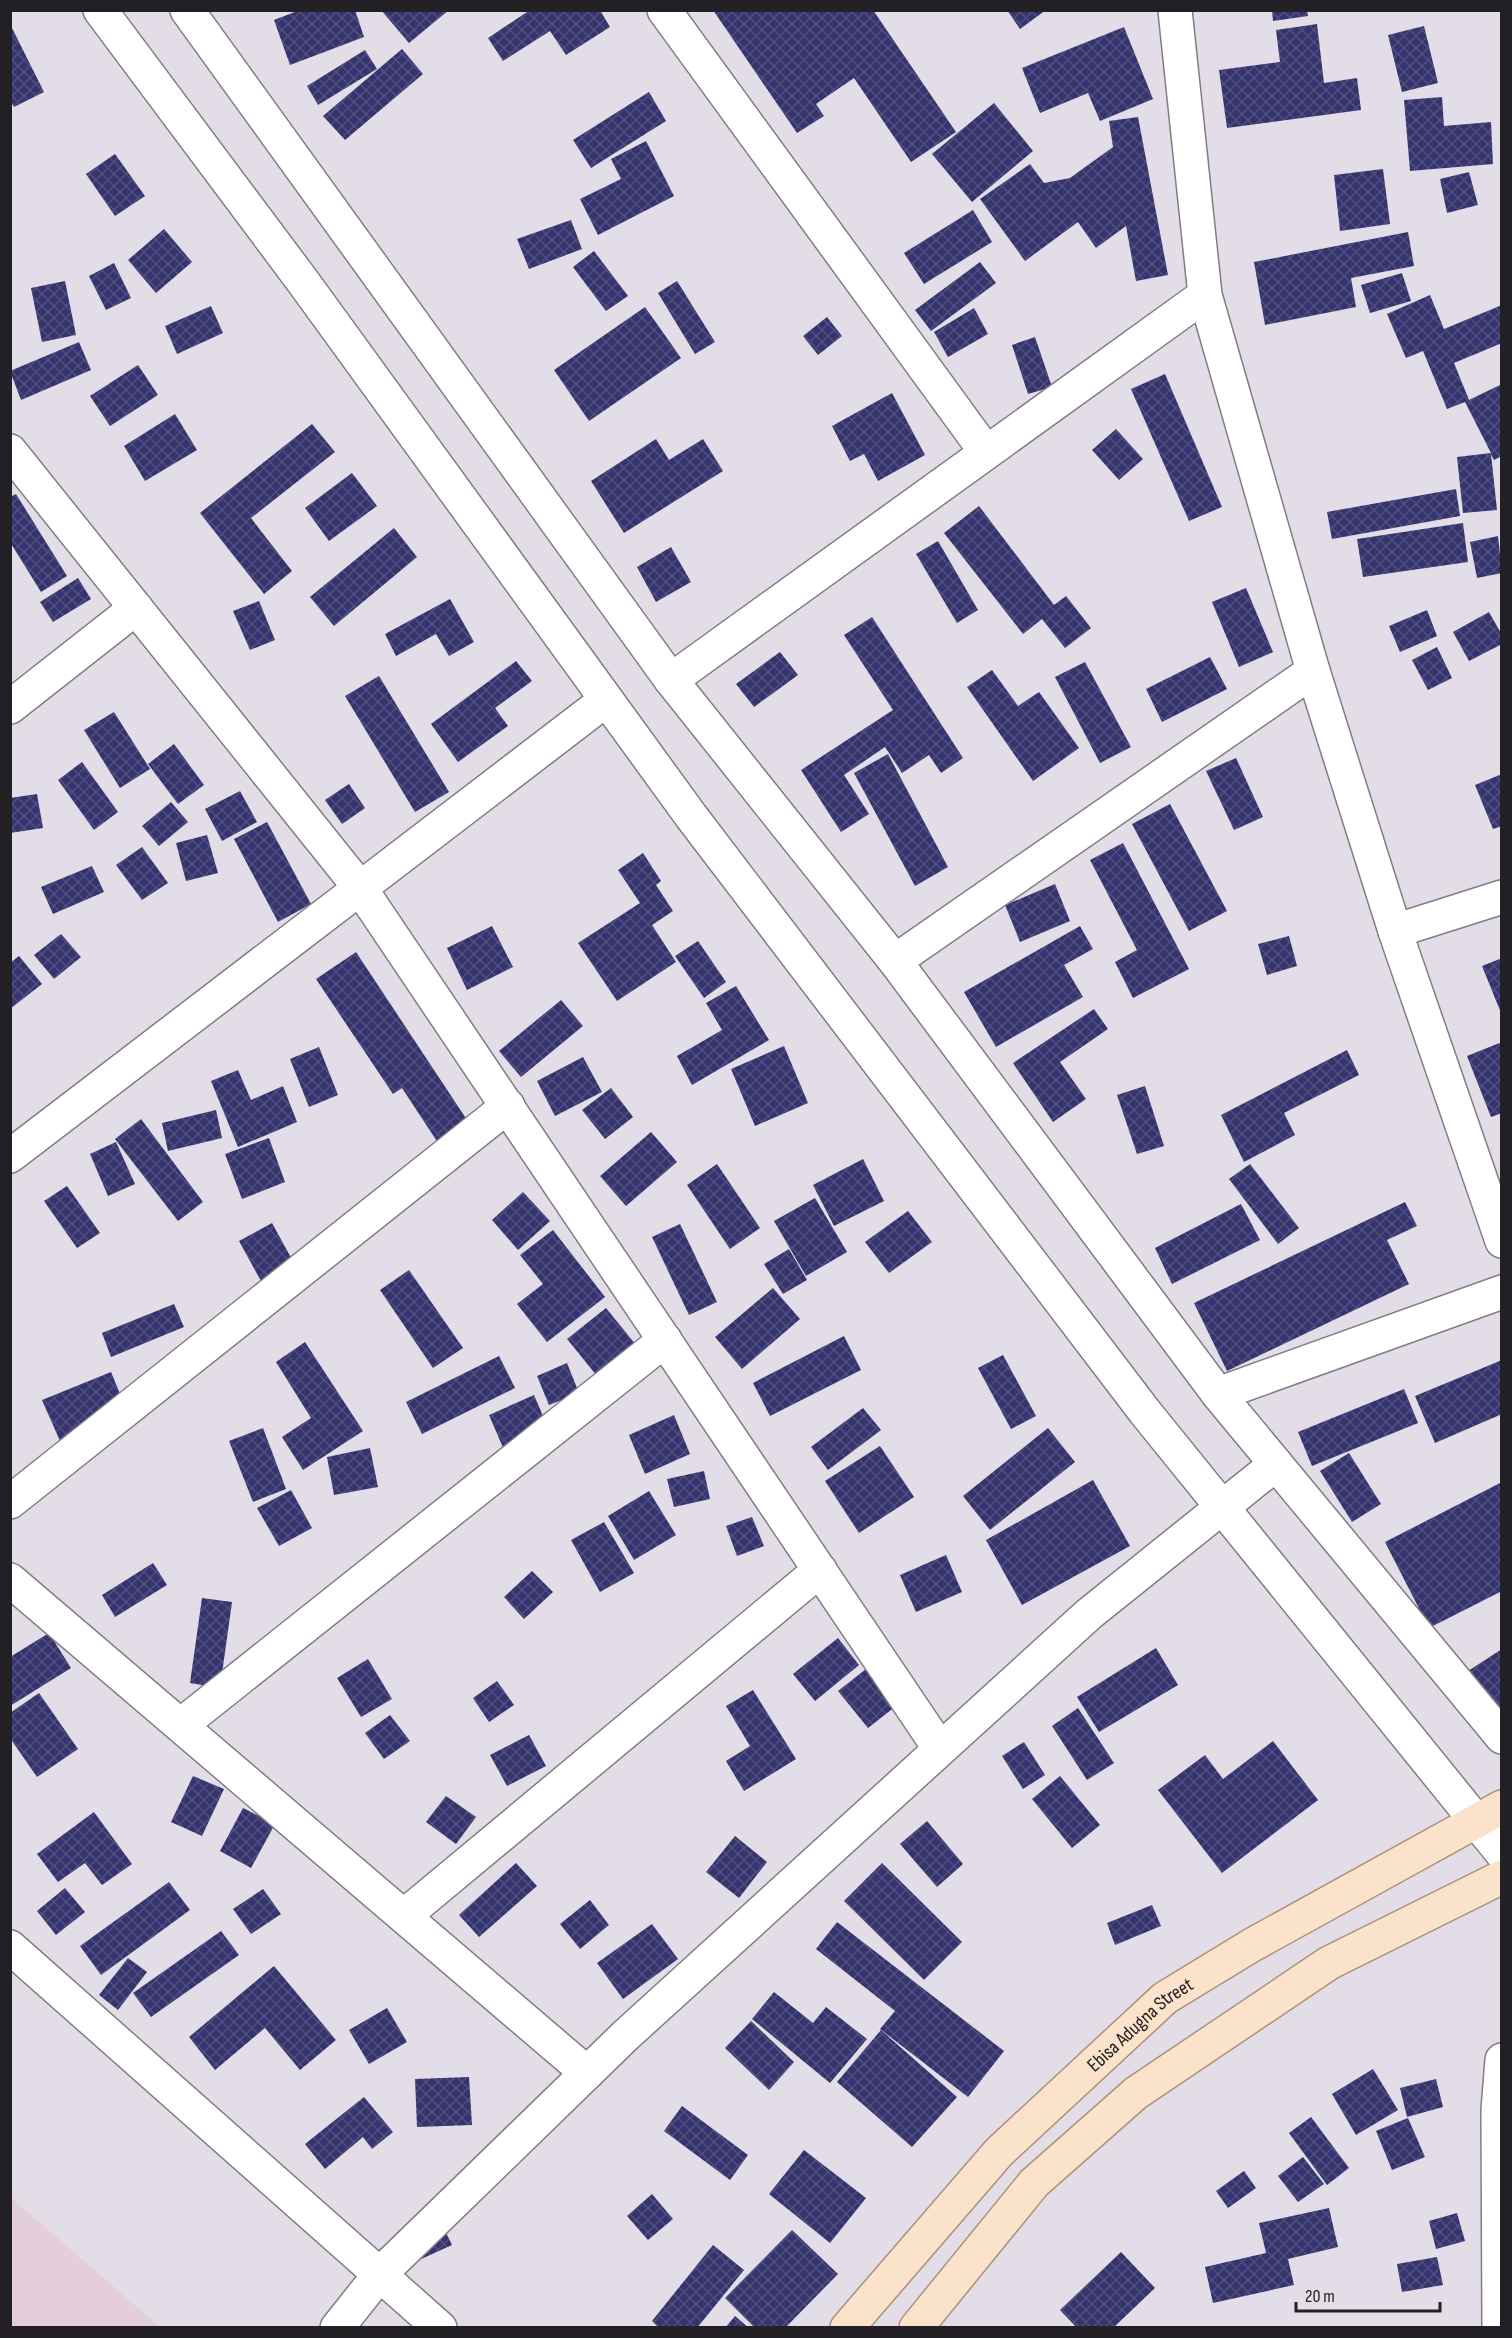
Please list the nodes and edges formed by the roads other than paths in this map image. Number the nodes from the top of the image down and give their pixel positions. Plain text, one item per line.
1 (100, 10) edge
2 (187, 10) edge
3 (664, 10) edge
4 (1175, 10) edge
5 (1205, 295) junction
6 (10, 451) edge
7 (986, 452) junction
8 (136, 608) junction
9 (1312, 671) junction
10 (671, 680) junction
11 (606, 700) junction
12 (10, 707) edge
13 (360, 888) junction
14 (1502, 897) edge
15 (1395, 931) junction
16 (895, 961) junction
17 (508, 1106) junction
18 (10, 1156) edge
19 (1502, 1240) edge
20 (1502, 1292) edge
21 (665, 1340) junction
22 (1218, 1394) junction
23 (1276, 1464) junction
24 (10, 1502) edge
25 (1224, 1508) junction
26 (820, 1570) junction
27 (10, 1580) edge
28 (181, 1725) junction
29 (1502, 1737) edge
30 (940, 1749) junction
31 (1488, 1813) edge
32 (1502, 1853) edge
33 (1502, 1876) edge
34 (404, 1916) junction
35 (10, 1947) edge
36 (1502, 2060) edge
37 (587, 2073) junction
38 (380, 2274) junction
39 (337, 2328) edge
40 (440, 2328) edge
41 (847, 2328) edge
42 (916, 2328) edge
43 (1498, 2328) edge

1 - 11 street
2 - 10 street
3 - 7 street
4 - 5 street
5 - 7 street
5 - 9 street
6 - 8 street
7 - 10 street
8 - 12 street
8 - 13 street
9 - 15 street
9 - 16 street
10 - 16 street
11 - 13 street
11 - 25 street
13 - 17 street
13 - 18 street
14 - 15 street
15 - 19 street
16 - 22 street
17 - 21 street
17 - 24 street
20 - 22 street
21 - 26 street
21 - 28 street
22 - 23 street
23 - 25 street
23 - 29 street
25 - 30 street
25 - 31 street
26 - 30 street
26 - 34 street
27 - 28 street
28 - 34 street
30 - 37 street
31 - 32 street
31 - 41 main road, Ebisa Adugna Street
33 - 42 main road
34 - 37 street
35 - 38 street
36 - 43 street
37 - 38 street
38 - 39 street
38 - 40 street

